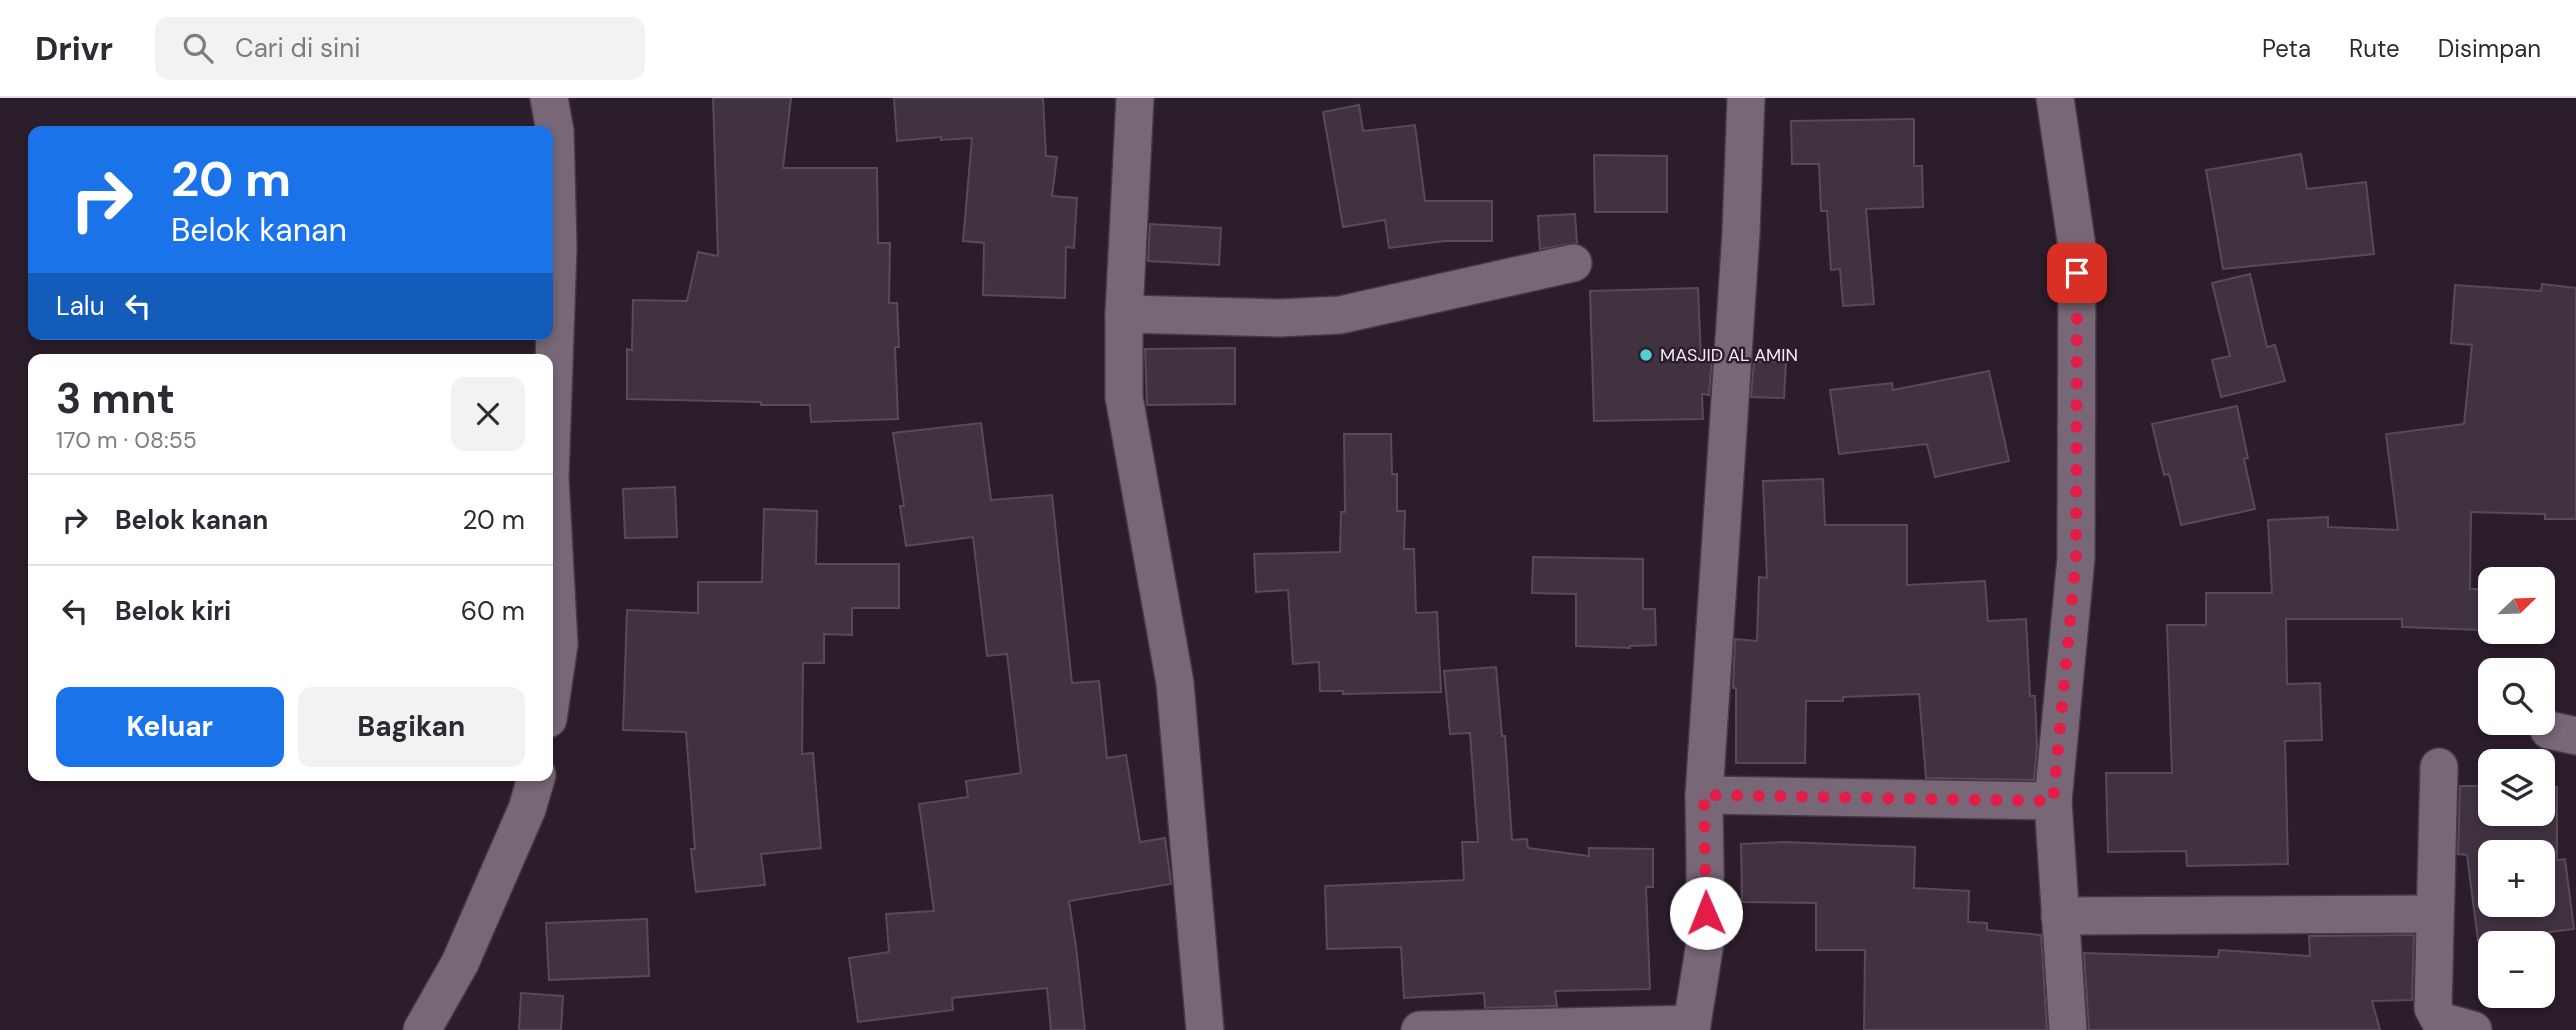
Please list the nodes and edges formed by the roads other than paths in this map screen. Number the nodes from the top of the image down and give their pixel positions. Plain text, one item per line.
1 (549, 98) edge
2 (1135, 98) edge
3 (1746, 98) edge
4 (2055, 98) edge
5 (1573, 263) dead end
6 (1124, 314) junction
7 (553, 391) edge
8 (553, 533) edge
9 (553, 685) edge
10 (2440, 767) dead end
11 (535, 781) edge
12 (1704, 795) junction
13 (2053, 801) junction
14 (2435, 914) junction
15 (2060, 916) junction
16 (1692, 1027) edge
17 (422, 1030) edge
18 (1205, 1030) edge
19 (1420, 1030) edge
20 (2068, 1030) edge
21 (2473, 1030) edge

1 - 7 street
2 - 6 street
3 - 12 street
4 - 13 street
5 - 6 street
6 - 18 street
8 - 9 street
10 - 14 street
11 - 17 street
12 - 13 street
12 - 16 street
13 - 15 street
14 - 15 street
14 - 21 street
15 - 20 street
16 - 19 street

